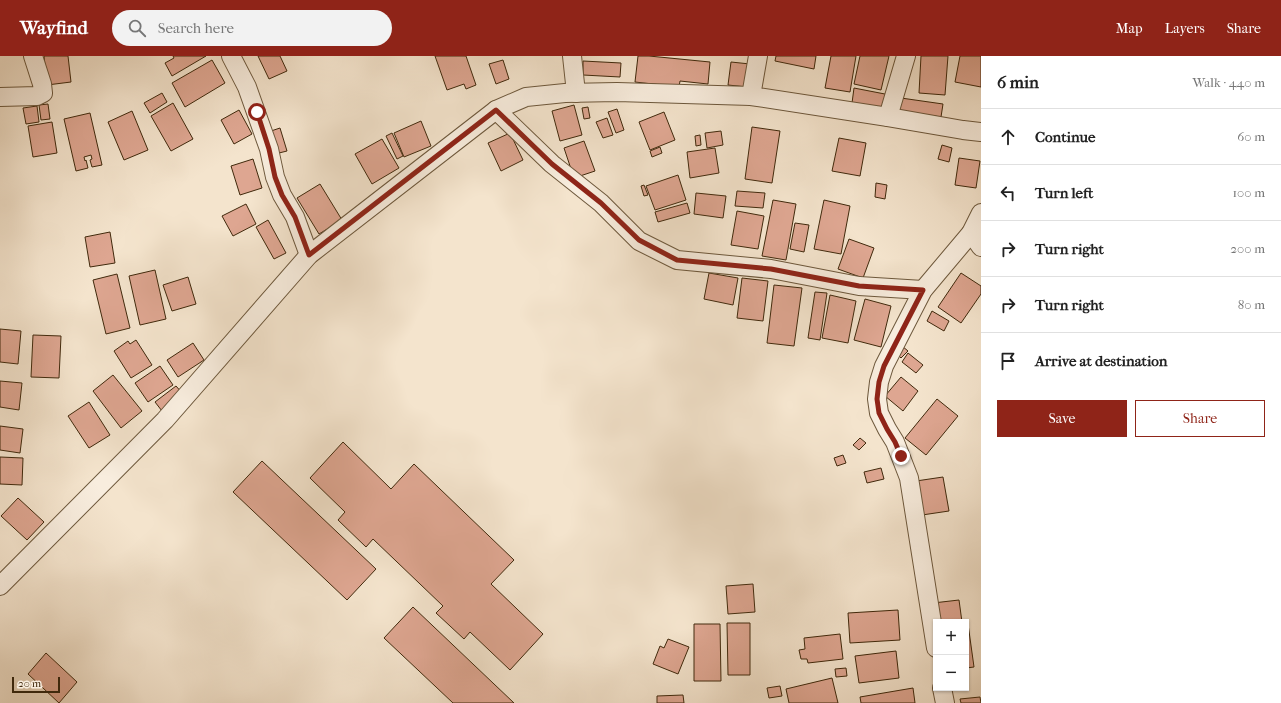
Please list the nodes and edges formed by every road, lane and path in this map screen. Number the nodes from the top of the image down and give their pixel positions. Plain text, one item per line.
1 (34, 56) edge
2 (231, 56) edge
3 (572, 56) edge
4 (758, 56) edge
5 (906, 56) edge
6 (576, 93) junction
7 (751, 96) junction
8 (0, 97) edge
9 (496, 110) junction
10 (888, 117) junction
11 (981, 132) edge
12 (981, 213) edge
13 (976, 240) edge
14 (309, 255) junction
15 (923, 290) junction
16 (0, 586) edge
17 (933, 629) edge
18 (942, 691) edge
19 (944, 703) edge

1 - 8 street
2 - 14 street
3 - 6 street
4 - 7 street
5 - 10 street
6 - 7 street
6 - 9 street
7 - 10 street
9 - 14 street
9 - 15 street
10 - 11 street
12 - 13 street
13 - 15 street
14 - 16 street
15 - 17 street
18 - 19 street

